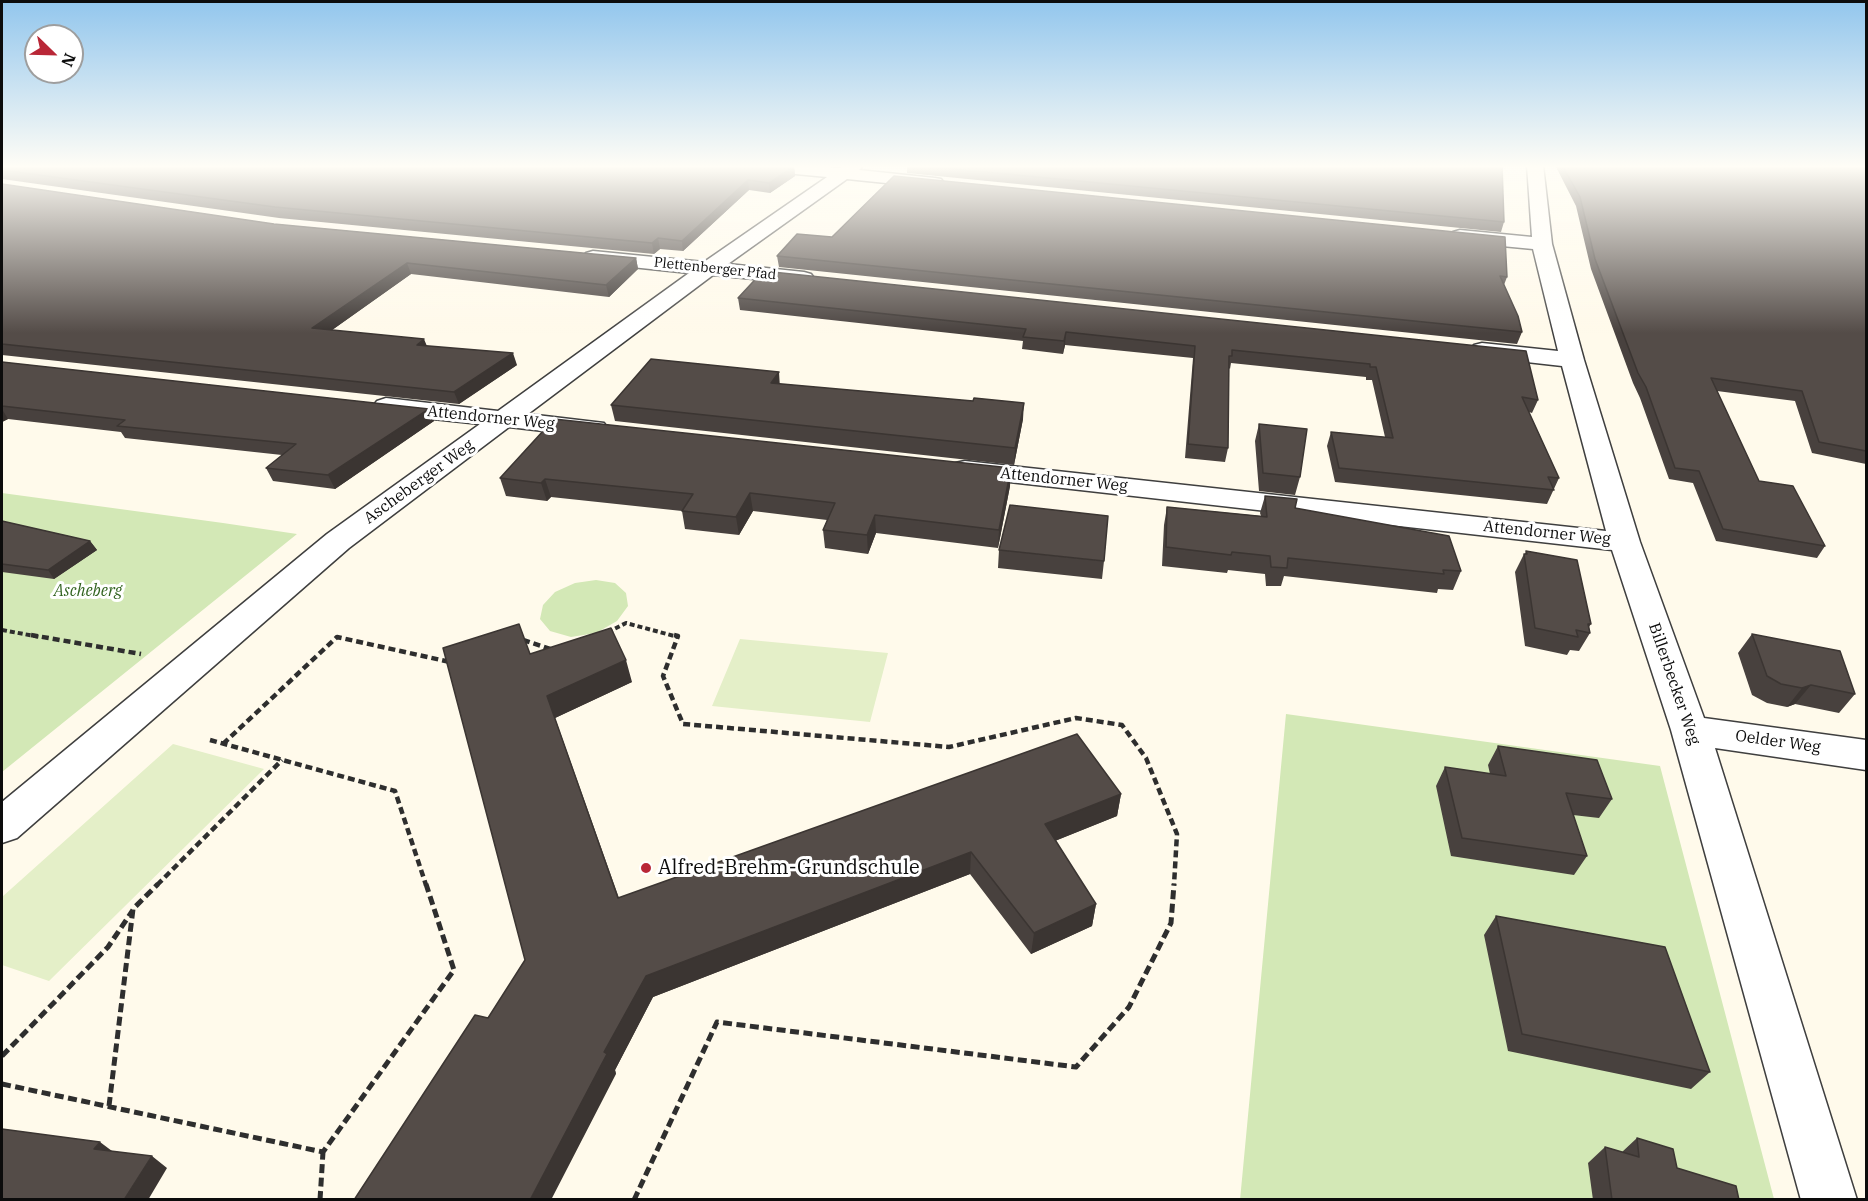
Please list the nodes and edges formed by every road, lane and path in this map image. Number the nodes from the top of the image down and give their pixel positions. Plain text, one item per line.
1 (776, 221) edge
2 (1539, 221) edge
3 (1440, 234) edge
4 (1542, 244) junction
5 (579, 255) edge
6 (709, 268) junction
7 (826, 281) edge
8 (1457, 348) edge
9 (1572, 360) junction
10 (364, 404) edge
11 (505, 419) junction
12 (615, 431) edge
13 (934, 466) edge
14 (1625, 542) junction
15 (2, 630) edge
16 (599, 637) edge
17 (520, 639) edge
18 (561, 648) edge
19 (459, 659) edge
20 (192, 663) junction
21 (1690, 730) junction
22 (210, 740) dead end
23 (223, 744) junction
24 (1866, 755) edge
25 (283, 760) junction
26 (2, 826) edge
27 (133, 909) junction
28 (2, 1056) edge
29 (2, 1084) edge
30 (109, 1106) junction
31 (323, 1152) junction
32 (320, 1200) edge
33 (634, 1200) edge
34 (1829, 1200) edge

1 - 6 street, Ascheberger Weg
2 - 4 street, Billerbecker Weg
3 - 4 street
4 - 9 street, Billerbecker Weg
5 - 6 street, Plettenberger Pfad
6 - 7 street, Plettenberger Pfad
6 - 11 street, Ascheberger Weg
8 - 9 street
9 - 14 street, Billerbecker Weg
10 - 11 street, Attendorner Weg
11 - 12 street, Attendorner Weg
11 - 20 street, Ascheberger Weg
13 - 14 street, Attendorner Weg
14 - 21 street, Billerbecker Weg
15 - 20 path
16 - 33 path
17 - 18 path
19 - 23 path
20 - 26 street, Ascheberger Weg
21 - 24 street, Oelder Weg
21 - 34 street, Billerbecker Weg
22 - 23 path
23 - 25 path
25 - 27 path
25 - 31 path
27 - 28 path
27 - 30 path
29 - 30 path
30 - 31 path
31 - 32 path

